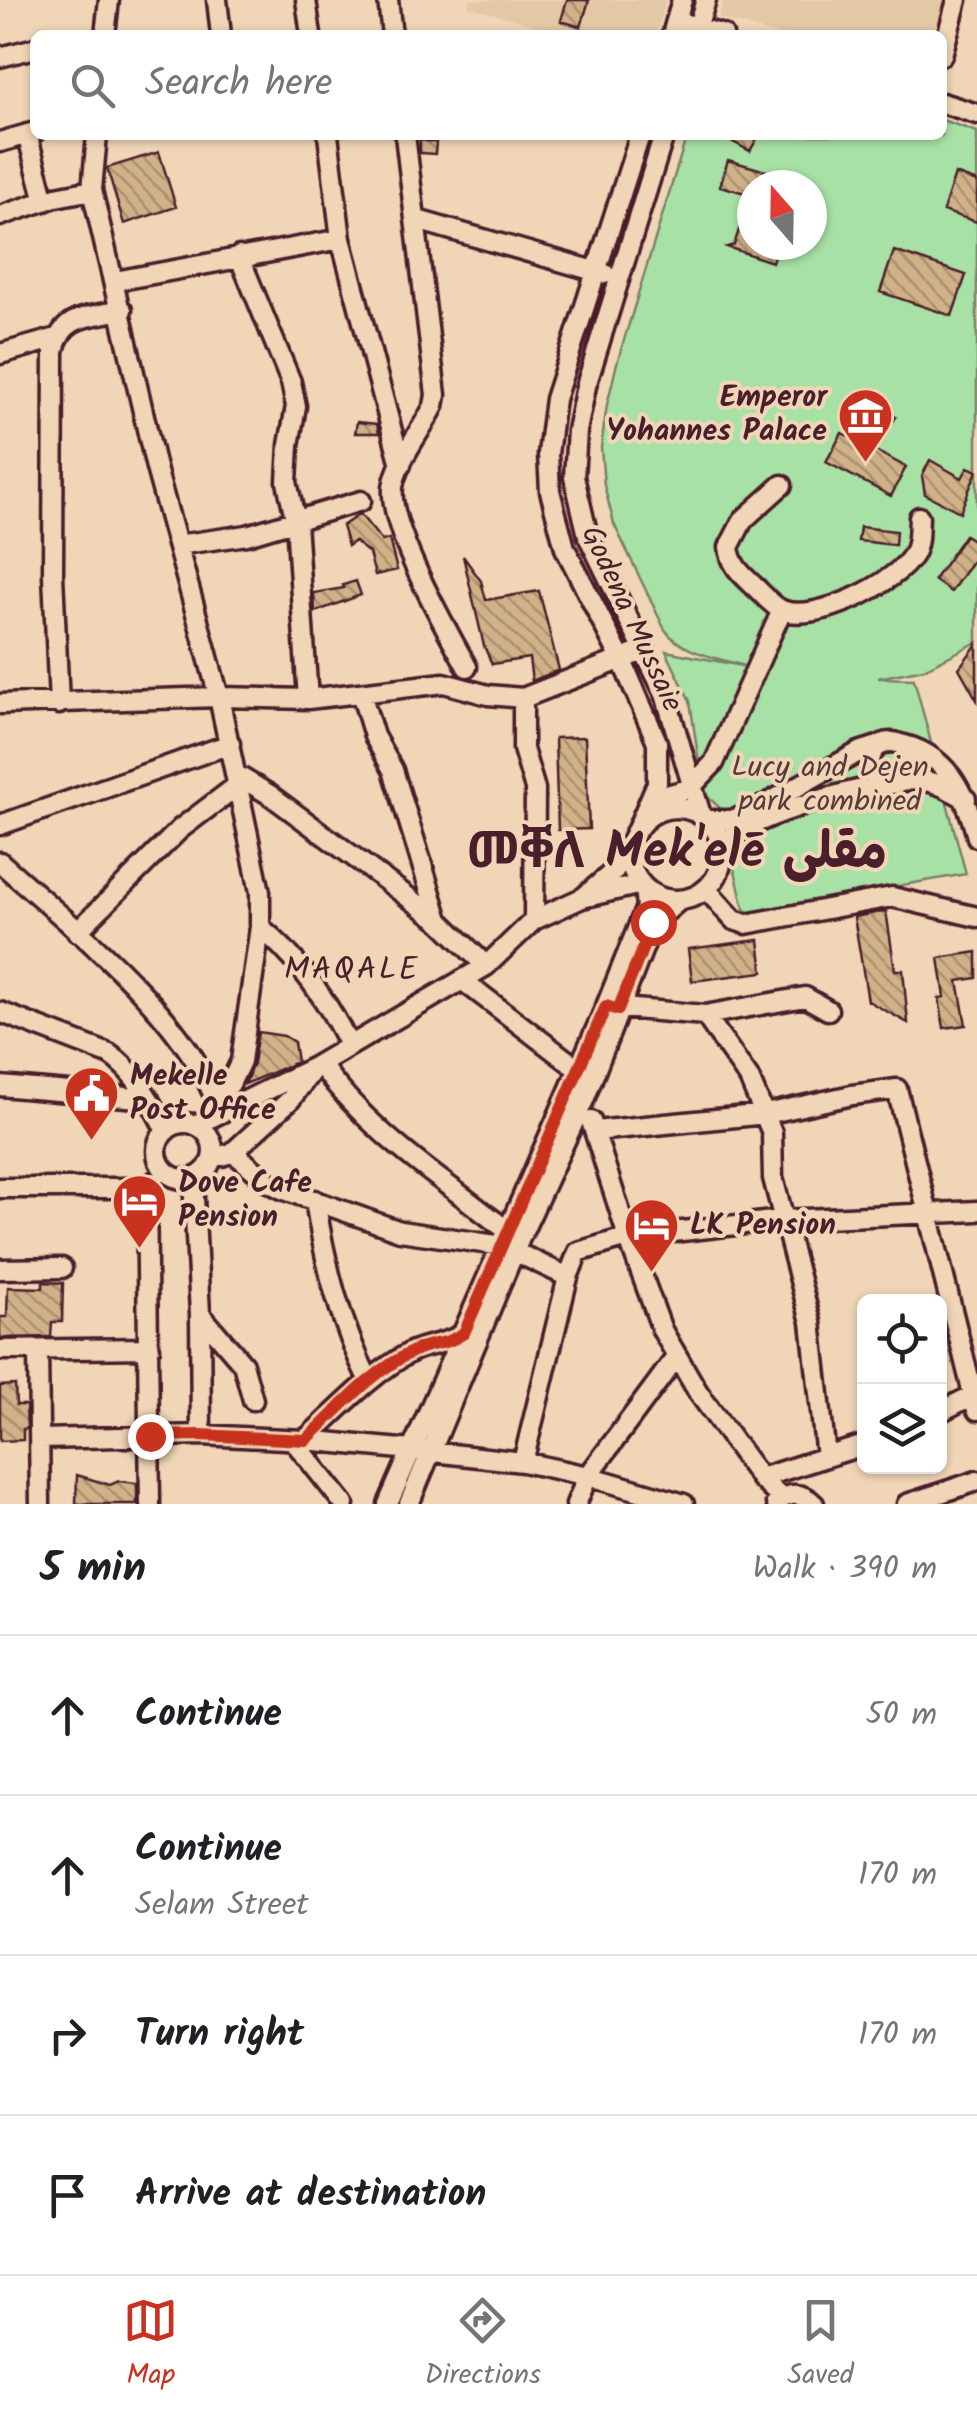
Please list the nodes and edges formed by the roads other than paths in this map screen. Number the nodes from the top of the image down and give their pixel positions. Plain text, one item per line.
1 (109, 0) edge
2 (217, 0) edge
3 (306, 0) edge
4 (388, 0) edge
5 (682, 0) edge
6 (706, 0) edge
7 (957, 0) edge
8 (674, 28) edge
9 (106, 30) edge
10 (220, 30) edge
11 (311, 30) edge
12 (391, 30) edge
13 (696, 30) edge
14 (947, 37) edge
15 (30, 49) edge
16 (0, 57) edge
17 (947, 105) edge
18 (977, 114) edge
19 (30, 133) edge
20 (32, 140) edge
21 (97, 140) edge
22 (329, 140) edge
23 (407, 140) edge
24 (638, 140) edge
25 (662, 140) edge
26 (0, 142) edge
27 (92, 190) junction
28 (45, 201) junction
29 (0, 216) edge
30 (416, 220) junction
31 (342, 239) junction
32 (240, 256) junction
33 (597, 272) junction
34 (620, 278) junction
35 (115, 281) junction
36 (122, 310) junction
37 (57, 338) junction
38 (0, 354) edge
39 (401, 464) junction
40 (782, 486) dead end
41 (361, 501) dead end
42 (918, 516) dead end
43 (296, 522) junction
44 (177, 546) junction
45 (782, 610) junction
46 (645, 650) junction
47 (622, 661) junction
48 (467, 667) dead end
49 (360, 694) junction
50 (219, 697) junction
51 (523, 698) junction
52 (308, 699) junction
53 (0, 704) edge
54 (59, 704) junction
55 (890, 743) junction
56 (230, 744) junction
57 (237, 780) junction
58 (894, 783) junction
59 (694, 784) junction
60 (966, 794) edge
61 (652, 799) junction
62 (704, 818) junction
63 (0, 825) edge
64 (977, 838) edge
65 (633, 839) junction
66 (722, 846) junction
67 (0, 862) edge
68 (643, 885) junction
69 (706, 889) junction
70 (582, 898) junction
71 (680, 900) junction
72 (977, 918) edge
73 (440, 920) junction
74 (534, 920) junction
75 (260, 927) junction
76 (77, 932) junction
77 (486, 966) junction
78 (462, 980) junction
79 (612, 1008) junction
80 (828, 1010) dead end
81 (0, 1012) edge
82 (706, 1014) junction
83 (349, 1045) junction
84 (318, 1066) junction
85 (586, 1069) junction
86 (0, 1086) edge
87 (149, 1099) junction
88 (584, 1100) junction
89 (218, 1108) junction
90 (766, 1114) junction
91 (196, 1125) junction
92 (166, 1131) junction
93 (595, 1132) junction
94 (233, 1152) junction
95 (212, 1159) junction
96 (164, 1171) junction
97 (193, 1178) junction
98 (0, 1188) edge
99 (146, 1188) junction
100 (315, 1200) junction
101 (977, 1211) edge
102 (930, 1214) junction
103 (782, 1220) junction
104 (628, 1237) junction
105 (512, 1242) junction
106 (62, 1268) dead end
107 (0, 1269) edge
108 (568, 1276) junction
109 (200, 1314) junction
110 (464, 1333) junction
111 (150, 1348) junction
112 (0, 1350) edge
113 (38, 1350) junction
114 (677, 1356) junction
115 (369, 1381) junction
116 (975, 1399) edge
117 (253, 1400) dead end
118 (947, 1409) edge
119 (200, 1435) junction
120 (150, 1436) junction
121 (41, 1439) junction
122 (299, 1440) junction
123 (857, 1447) edge
124 (410, 1450) junction
125 (434, 1452) junction
126 (826, 1457) junction
127 (523, 1462) junction
128 (588, 1476) junction
129 (760, 1478) junction
130 (977, 1481) edge
131 (778, 1501) edge
132 (40, 1504) edge
133 (150, 1504) edge
134 (344, 1504) edge
135 (388, 1504) edge
136 (409, 1504) edge
137 (576, 1504) edge
138 (684, 1504) edge
139 (814, 1504) edge
140 (908, 1504) edge

1 - 9 street
2 - 10 street
3 - 11 street
4 - 12 street
5 - 8 street
6 - 13 street
7 - 14 street
15 - 16 street
17 - 18 street
19 - 26 street
20 - 28 street
21 - 27 street
22 - 31 street
23 - 30 street
24 - 33 street, Godena Mussaie
25 - 34 street, Godena Mussaie
27 - 28 street
27 - 35 street
28 - 29 street
30 - 33 street
30 - 39 street
31 - 32 street
31 - 39 street
32 - 35 street
32 - 43 street
33 - 34 street
33 - 47 street, Godena Mussaie
34 - 46 street, Godena Mussaie
35 - 36 street
36 - 37 street
36 - 44 street
37 - 38 street
37 - 54 street
39 - 48 street
40 - 45 street
41 - 43 street
42 - 45 street
43 - 44 street
43 - 52 street
44 - 50 street
45 - 59 street
46 - 47 street
46 - 59 street, Godena Mussaie
47 - 51 street
47 - 61 street, Godena Mussaie
49 - 51 street
49 - 52 street
49 - 73 street
50 - 52 street
50 - 54 street
50 - 56 street
51 - 74 street
53 - 54 street
55 - 58 street
55 - 58 street
55 - 60 street
55 - 62 street
56 - 57 street
56 - 63 street
57 - 73 street
57 - 75 street
57 - 76 street
58 - 60 street
58 - 66 street
59 - 61 street
59 - 62 street, Godena Mussaie
60 - 64 street
61 - 65 street, Godena Mussaie
62 - 65 street
62 - 66 street
65 - 68 street
65 - 70 street
66 - 69 street
67 - 76 street
68 - 70 street
68 - 71 street
68 - 79 street
69 - 71 street
69 - 72 street
70 - 74 street
71 - 79 street
73 - 77 street
74 - 77 street
75 - 83 street
75 - 89 street
76 - 89 street
77 - 78 street
78 - 83 street
78 - 85 street
79 - 82 street
79 - 85 street
80 - 82 street
81 - 87 street
82 - 90 street
83 - 84 street
84 - 89 street
84 - 94 street
84 - 105 street
85 - 88 street
85 - 105 street
86 - 87 street
87 - 92 street
88 - 93 street
88 - 105 street
89 - 91 street
90 - 93 street
90 - 102 street
90 - 103 street
91 - 92 street
91 - 95 street
92 - 96 street
93 - 104 street
94 - 95 street
94 - 100 street
95 - 97 street
96 - 97 street
96 - 99 street
97 - 109 street
98 - 99 street
99 - 111 street
100 - 105 street
100 - 115 street
101 - 102 street
102 - 103 street
102 - 116 street
103 - 104 street
103 - 126 street
104 - 108 street
104 - 114 street
105 - 108 street
105 - 110 street
105 - 125 street
106 - 107 street
108 - 127 street
109 - 117 street
109 - 119 street
110 - 115 street
110 - 124 street
111 - 113 street
111 - 120 street
112 - 113 street
113 - 121 street
114 - 128 street
114 - 129 street
115 - 122 street
116 - 118 street
119 - 120 street
119 - 122 street
120 - 121 street
120 - 133 street
121 - 132 street
122 - 124 street
122 - 134 street
123 - 126 street
124 - 125 street
124 - 135 street
125 - 127 street
125 - 136 street
126 - 129 street
127 - 128 street
128 - 137 street
128 - 138 street
129 - 131 street
130 - 140 street
131 - 139 street

